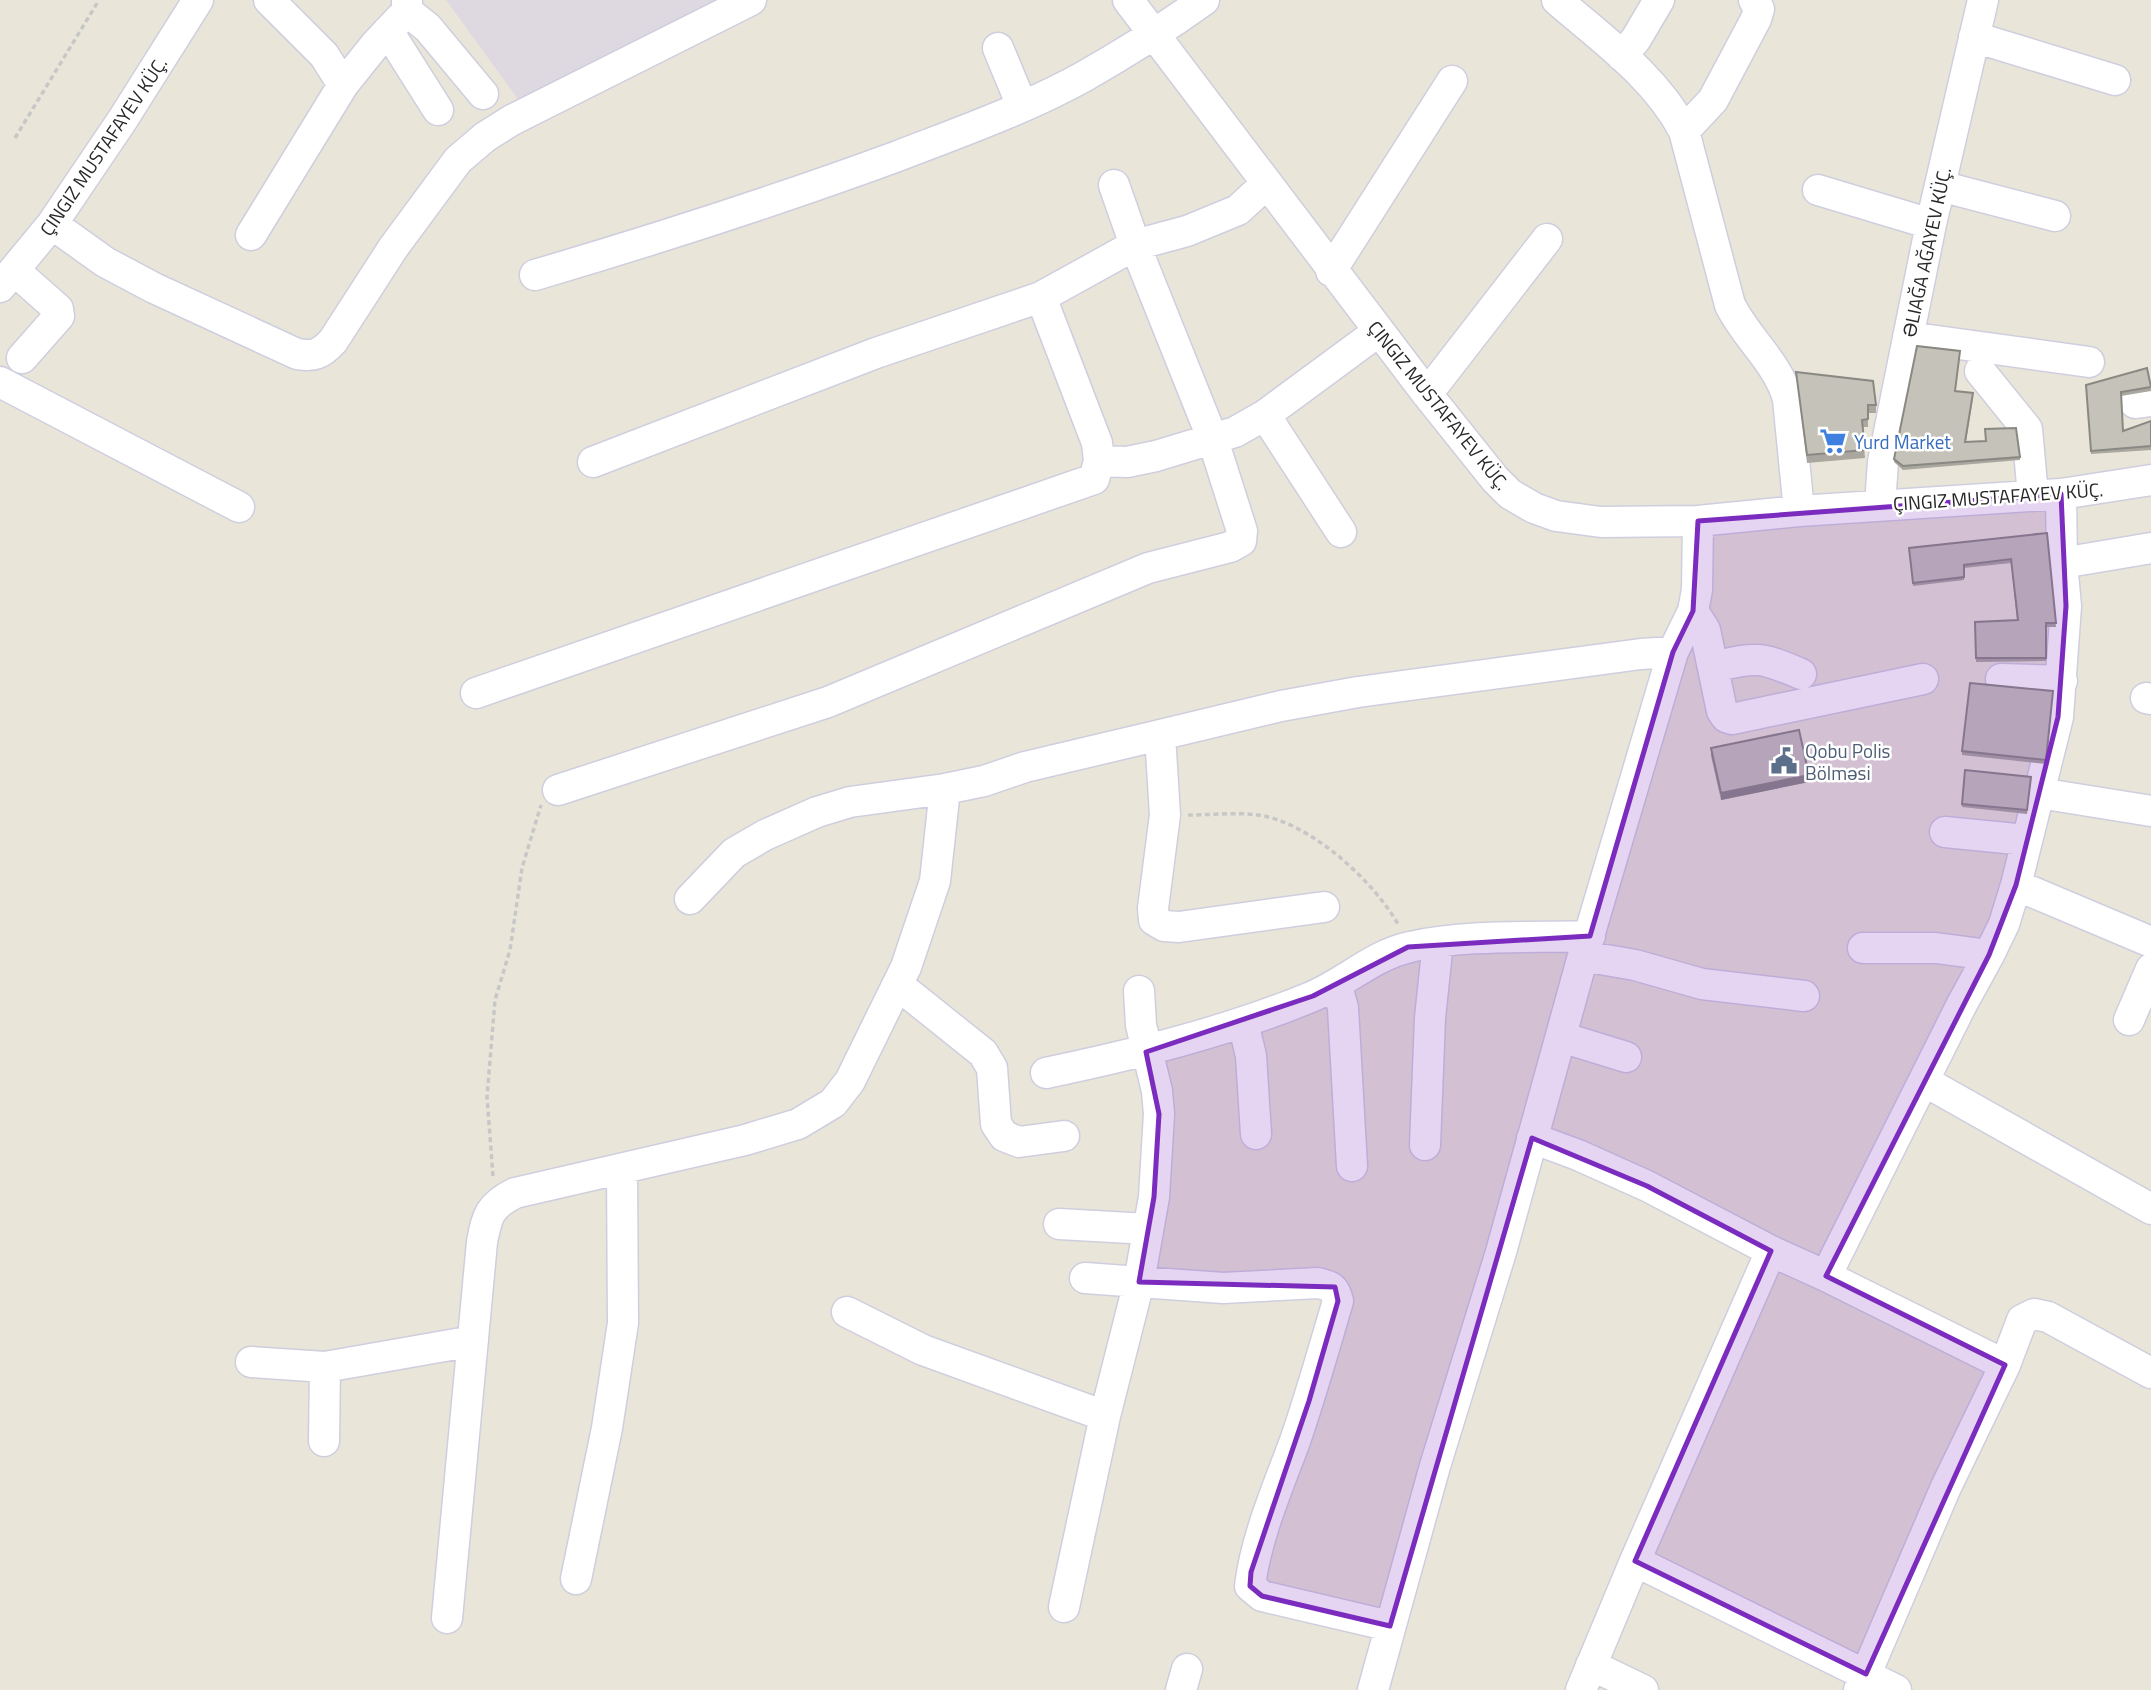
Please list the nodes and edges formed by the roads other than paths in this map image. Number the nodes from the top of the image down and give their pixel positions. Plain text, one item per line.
1 (198, 0) edge
2 (269, 0) edge
3 (751, 0) edge
4 (1128, 0) edge
5 (1204, 0) edge
6 (1556, 0) edge
7 (1660, 0) edge
8 (1754, 0) edge
9 (1983, 0) edge
10 (401, 14) edge
11 (1154, 35) junction
12 (1974, 37) junction
13 (998, 48) dead end
14 (1622, 56) junction
15 (2115, 80) dead end
16 (1452, 81) dead end
17 (344, 85) junction
18 (483, 94) dead end
19 (1022, 106) junction
20 (438, 110) dead end
21 (1684, 131) junction
22 (1266, 184) junction
23 (1114, 185) dead end
24 (1940, 186) junction
25 (1818, 190) dead end
26 (2055, 216) dead end
27 (52, 224) junction
28 (1931, 224) junction
29 (251, 235) dead end
30 (1547, 239) dead end
31 (1135, 245) junction
32 (1331, 271) junction
33 (535, 275) dead end
34 (8, 279) edge
35 (1041, 297) junction
36 (1379, 331) junction
37 (1908, 337) junction
38 (22, 358) dead end
39 (2089, 362) dead end
40 (1980, 371) dead end
41 (0, 383) edge
42 (1427, 394) junction
43 (1265, 415) junction
44 (1213, 440) junction
45 (1099, 461) junction
46 (593, 462) dead end
47 (2151, 480) edge
48 (2047, 495) junction
49 (1880, 505) junction
50 (239, 507) dead end
51 (1799, 511) junction
52 (1698, 521) junction
53 (1341, 532) dead end
54 (2151, 548) edge
55 (2062, 563) junction
56 (1693, 611) junction
57 (1673, 652) junction
58 (1713, 667) junction
59 (1801, 674) dead end
60 (1923, 679) dead end
61 (2001, 679) dead end
62 (2062, 681) junction
63 (476, 693) dead end
64 (1160, 735) junction
65 (945, 789) junction
66 (558, 790) road end
67 (2039, 793) junction
68 (2151, 811) edge
69 (1945, 832) dead end
70 (2026, 839) junction
71 (2016, 885) junction
72 (690, 899) dead end
73 (1324, 907) dead end
74 (1438, 942) junction
75 (2151, 942) edge
76 (1586, 946) junction
77 (1863, 948) dead end
78 (1989, 955) junction
79 (2151, 969) edge
80 (898, 985) junction
81 (1337, 985) junction
82 (1139, 991) dead end
83 (1804, 996) dead end
84 (2129, 1020) dead end
85 (1243, 1022) junction
86 (1561, 1037) junction
87 (1146, 1052) junction
88 (1626, 1057) dead end
89 (1046, 1073) dead end
90 (1924, 1081) junction
91 (1256, 1134) dead end
92 (1064, 1136) dead end
93 (1532, 1138) junction
94 (1425, 1145) dead end
95 (1352, 1166) dead end
96 (622, 1170) junction
97 (2151, 1209) edge
98 (1059, 1224) dead end
99 (1148, 1229) junction
100 (1771, 1251) junction
101 (1826, 1276) junction
102 (1085, 1278) dead end
103 (1139, 1282) junction
104 (847, 1312) dead end
105 (473, 1340) junction
106 (251, 1362) dead end
107 (2005, 1365) junction
108 (325, 1367) junction
109 (2151, 1373) edge
110 (1105, 1416) junction
111 (324, 1441) dead end
112 (1635, 1561) junction
113 (576, 1579) dead end
114 (1064, 1607) dead end
115 (447, 1618) dead end
116 (1390, 1626) junction
117 (1586, 1678) edge
118 (1863, 1682) edge
119 (1373, 1690) edge
120 (1643, 1690) edge
121 (1896, 1690) edge

1 - 27 street, ÇINGIZ MUSTAFAYEV KÜÇ.
2 - 17 street
3 - 27 street
4 - 11 street, ÇINGIZ MUSTAFAYEV KÜÇ.
5 - 11 street
6 - 14 street
7 - 14 street
8 - 21 street
9 - 12 street, ƏLIAĞA AĞAYEV KÜÇ.
10 - 17 street
10 - 18 street
10 - 20 street
11 - 19 street
11 - 22 street, ÇINGIZ MUSTAFAYEV KÜÇ.
12 - 15 street
12 - 24 street, ƏLIAĞA AĞAYEV KÜÇ.
13 - 19 street
14 - 21 street
16 - 32 street
17 - 29 street
19 - 33 street
21 - 51 street
22 - 31 street
22 - 32 street, ÇINGIZ MUSTAFAYEV KÜÇ.
23 - 31 street
24 - 26 street
24 - 28 street, ƏLIAĞA AĞAYEV KÜÇ.
25 - 28 street
27 - 34 street, ÇINGIZ MUSTAFAYEV KÜÇ.
28 - 37 street, ƏLIAĞA AĞAYEV KÜÇ.
30 - 42 street
31 - 35 street
31 - 44 street
32 - 36 street, ÇINGIZ MUSTAFAYEV KÜÇ.
34 - 38 street
35 - 45 street
35 - 46 street
36 - 42 street, ÇINGIZ MUSTAFAYEV KÜÇ.
36 - 43 street
37 - 39 street
37 - 49 street, ƏLIAĞA AĞAYEV KÜÇ.
40 - 48 street
41 - 50 street
42 - 52 street, ÇINGIZ MUSTAFAYEV KÜÇ.
43 - 44 street
43 - 53 street
44 - 45 street
44 - 66 street
45 - 63 street
47 - 48 street, ÇINGIZ MUSTAFAYEV KÜÇ.
48 - 49 street, ÇINGIZ MUSTAFAYEV KÜÇ.
48 - 55 street
49 - 51 street, ÇINGIZ MUSTAFAYEV KÜÇ.
51 - 52 street, ÇINGIZ MUSTAFAYEV KÜÇ.
52 - 56 street
54 - 55 street
55 - 62 street
56 - 57 street
56 - 58 street
57 - 64 street
57 - 76 street
58 - 59 street
58 - 60 street
61 - 62 street
62 - 67 street
64 - 65 street
64 - 73 street
65 - 72 street
65 - 80 street
67 - 68 street
67 - 70 street
69 - 70 street
70 - 71 street
71 - 75 street
71 - 78 street
74 - 76 street
74 - 81 street
74 - 94 street
76 - 83 street
76 - 86 street
77 - 78 street
78 - 90 street
79 - 84 street
80 - 92 street
80 - 96 street
81 - 85 street
81 - 95 street
82 - 87 street
85 - 87 street
85 - 91 street
86 - 88 street
86 - 93 street
87 - 89 street
87 - 99 street
90 - 97 street
90 - 101 street
93 - 100 street
93 - 116 street
96 - 105 street
96 - 113 street
98 - 99 street
99 - 103 street
100 - 101 street
100 - 112 street
101 - 107 street
102 - 103 street
103 - 110 street
103 - 116 street
104 - 110 street
105 - 108 street
105 - 115 street
106 - 108 street
107 - 109 street
107 - 118 street
108 - 111 street
110 - 114 street
112 - 117 street
112 - 118 street
116 - 119 street
117 - 120 street
118 - 121 street

